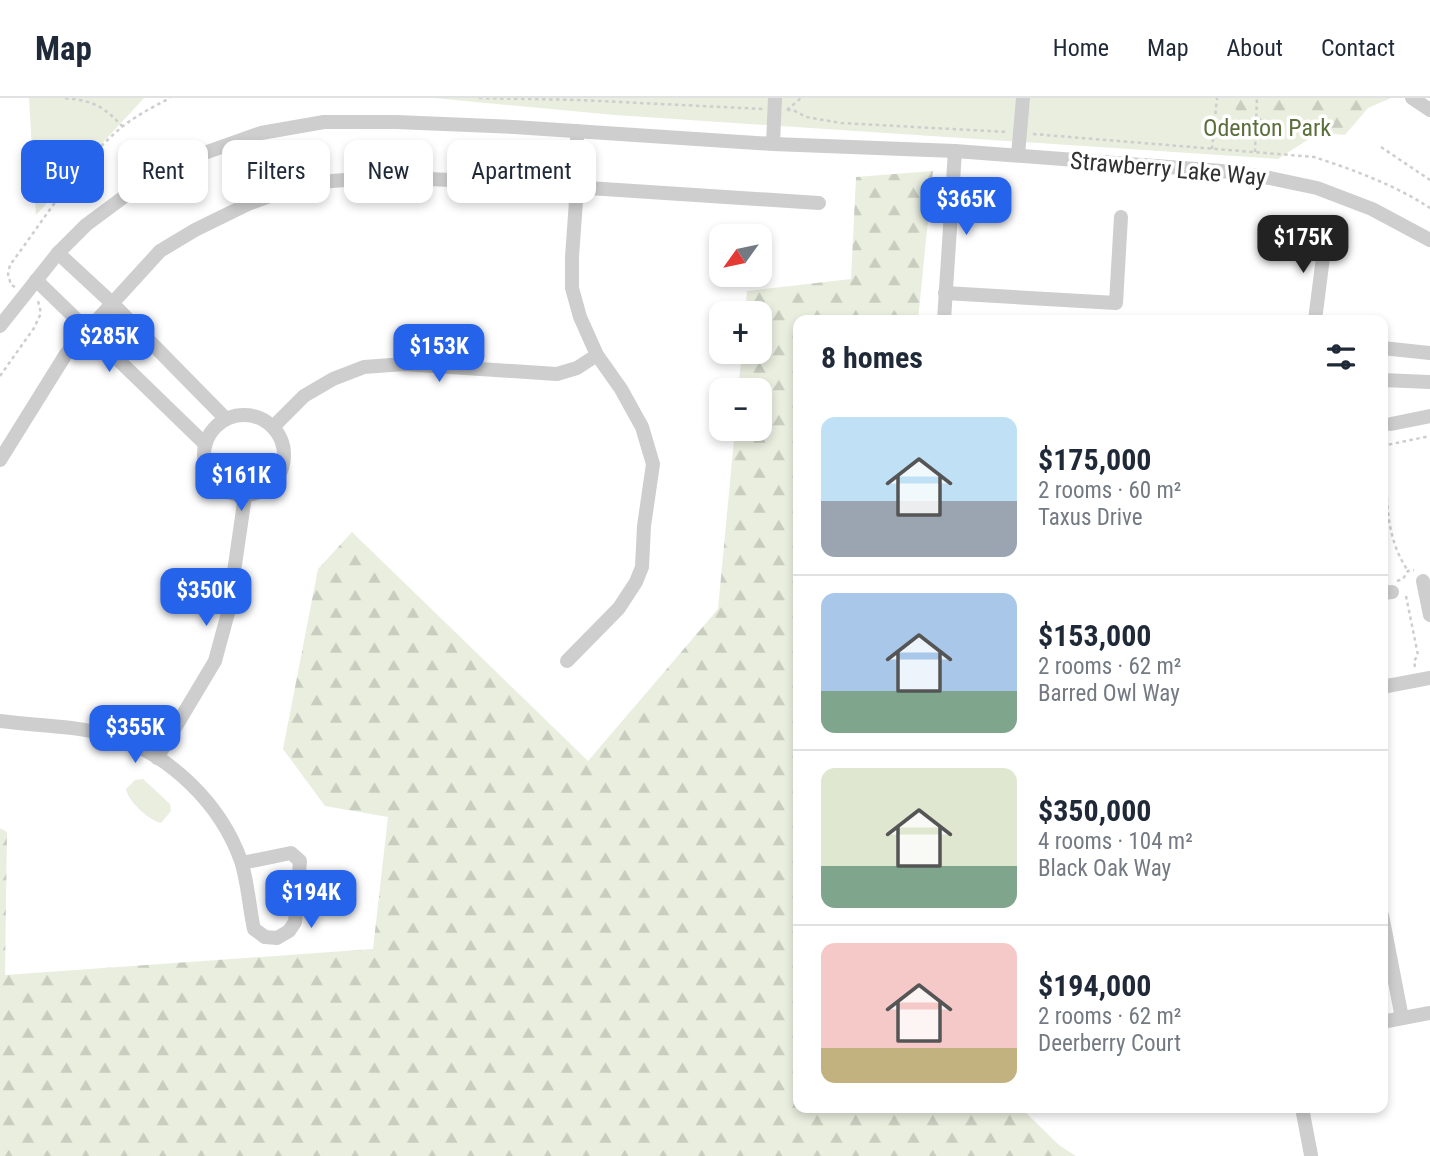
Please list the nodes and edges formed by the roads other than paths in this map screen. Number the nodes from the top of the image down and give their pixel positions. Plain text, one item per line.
1 (1023, 98) edge
2 (1412, 98) edge
3 (779, 106) edge
4 (1430, 110) edge
5 (577, 131) junction
6 (577, 140) edge
7 (772, 144) junction
8 (956, 151) junction
9 (1018, 155) junction
10 (447, 180) edge
11 (596, 188) edge
12 (819, 202) dead end
13 (576, 203) edge
14 (1121, 217) dead end
15 (1325, 234) dead end
16 (1430, 240) edge
17 (58, 253) junction
18 (36, 280) junction
19 (945, 293) junction
20 (113, 304) junction
21 (944, 315) edge
22 (1316, 315) edge
23 (0, 326) edge
24 (88, 330) junction
25 (1388, 349) edge
26 (1430, 353) edge
27 (597, 355) junction
28 (1388, 380) edge
29 (1430, 382) edge
30 (1430, 416) edge
31 (226, 419) junction
32 (273, 427) junction
33 (1388, 431) edge
34 (205, 444) junction
35 (0, 460) edge
36 (245, 496) junction
37 (1421, 575) road end
38 (1430, 615) edge
39 (567, 661) dead end
40 (1423, 679) edge
41 (1388, 686) edge
42 (0, 722) edge
43 (157, 758) junction
44 (242, 863) junction
45 (1388, 946) edge
46 (1430, 1013) edge
47 (1402, 1018) junction
48 (1388, 1021) edge
49 (1303, 1113) edge
50 (1311, 1155) edge

1 - 9 street
2 - 4 street
3 - 7 street
5 - 6 street
5 - 7 street, Strawberry Lake Way
5 - 17 street, Strawberry Lake Way
7 - 8 street, Strawberry Lake Way
8 - 9 street, Strawberry Lake Way
8 - 19 street
9 - 16 street, Strawberry Lake Way
10 - 20 street
11 - 12 street
13 - 27 street
14 - 19 street
15 - 22 street
17 - 18 street, Strawberry Lake Way
17 - 20 street
18 - 23 street, Strawberry Lake Way
18 - 24 street
19 - 21 street
20 - 24 street
20 - 31 street
24 - 34 street
24 - 35 street
25 - 26 street
27 - 32 street
27 - 39 street
28 - 29 street
30 - 33 street
31 - 32 street
31 - 34 street
32 - 36 street
34 - 36 street
36 - 43 street
37 - 38 street
40 - 41 street
42 - 43 street
43 - 44 street
44 - 44 street
45 - 47 street
46 - 47 street
47 - 48 street
49 - 50 street

